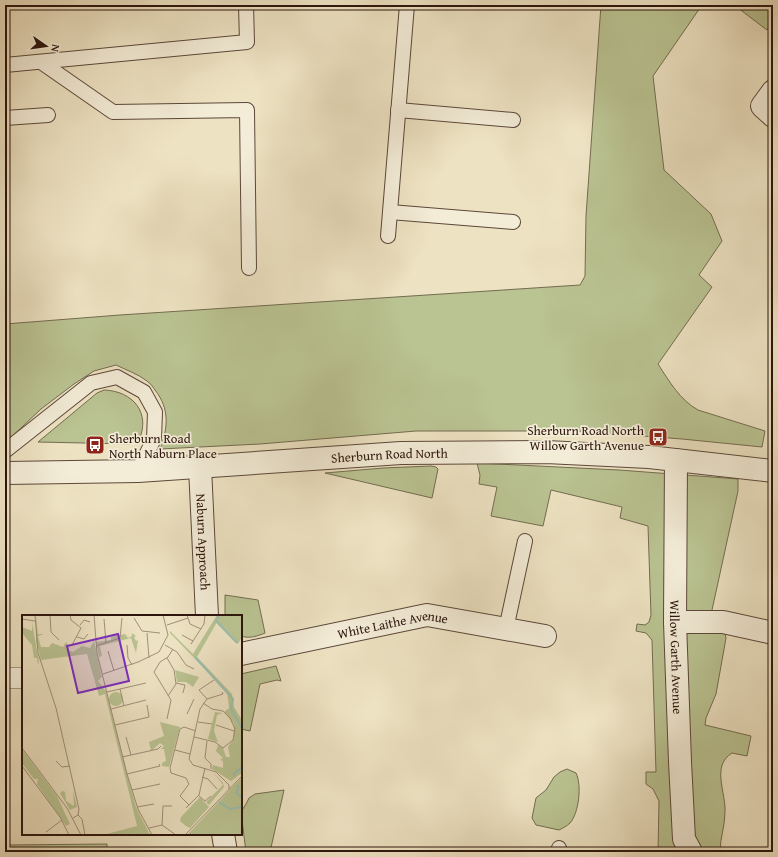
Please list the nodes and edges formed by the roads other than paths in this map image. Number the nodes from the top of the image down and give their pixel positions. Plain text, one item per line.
1 (246, 5) edge
2 (407, 5) edge
3 (41, 62) junction
4 (5, 65) edge
5 (773, 91) edge
6 (398, 110) junction
7 (48, 115) dead end
8 (773, 116) edge
9 (5, 118) edge
10 (513, 120) dead end
11 (390, 212) junction
12 (513, 222) dead end
13 (388, 236) dead end
14 (249, 268) dead end
15 (5, 451) edge
16 (676, 460) junction
17 (200, 467) junction
18 (138, 471) junction
19 (773, 471) edge
20 (5, 473) edge
21 (525, 541) dead end
22 (207, 615) edge
23 (675, 622) junction
24 (506, 629) junction
25 (773, 633) edge
26 (545, 636) dead end
27 (242, 654) edge
28 (5, 678) edge
29 (22, 678) edge
30 (223, 835) edge
31 (226, 852) edge
32 (691, 852) edge

1 - 3 lane
2 - 6 lane
3 - 4 lane
3 - 14 lane
5 - 8 street
6 - 10 lane
6 - 11 lane
7 - 9 lane
11 - 12 lane
11 - 13 lane
15 - 18 lane
16 - 17 street, Sherburn Road North
16 - 19 street, Sherburn Road North
16 - 23 street, Willow Garth Avenue
17 - 18 street, Sherburn Road North
17 - 22 street, Naburn Approach
18 - 20 street, Sherburn Road North
21 - 24 lane
23 - 25 street
23 - 32 street, Willow Garth Avenue
24 - 26 street, White Laithe Avenue
24 - 27 street, White Laithe Avenue
28 - 29 street
30 - 31 street

